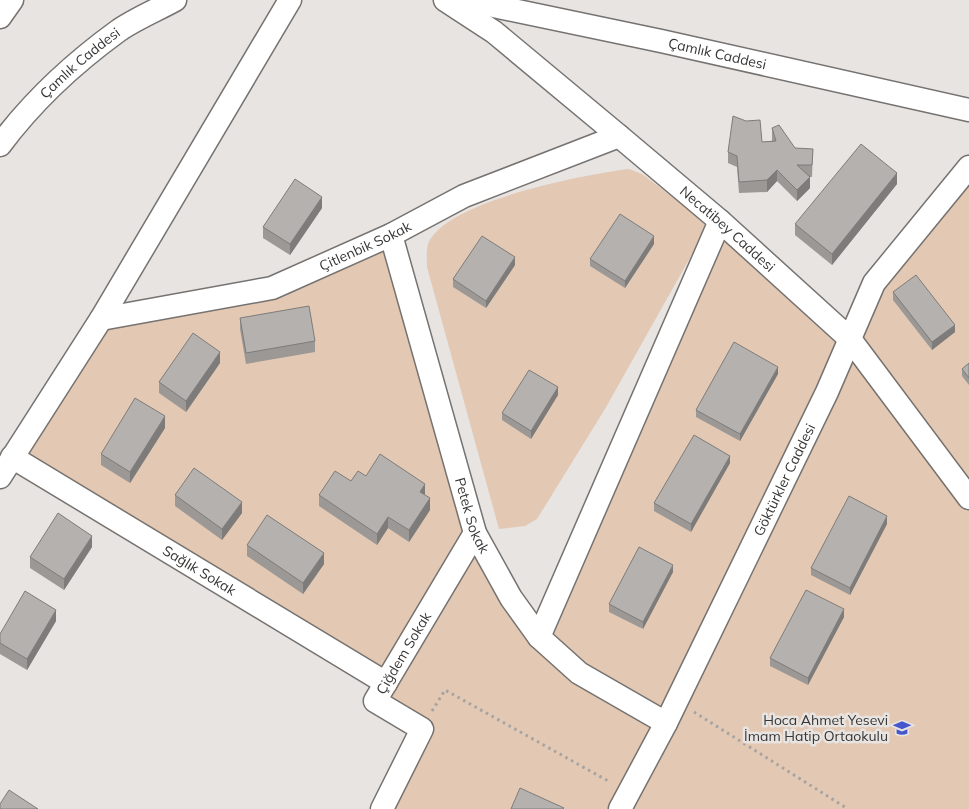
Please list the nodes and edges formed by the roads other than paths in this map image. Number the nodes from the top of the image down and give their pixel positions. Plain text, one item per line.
1 (12, 0) edge
2 (175, 0) edge
3 (290, 0) edge
4 (445, 0) edge
5 (465, 0) edge
6 (0, 17) edge
7 (969, 110) edge
8 (620, 136) junction
9 (0, 145) edge
10 (969, 167) edge
11 (720, 221) junction
12 (391, 235) junction
13 (101, 319) junction
14 (850, 339) junction
15 (12, 457) junction
16 (0, 477) edge
17 (969, 498) edge
18 (475, 533) junction
19 (539, 637) junction
20 (386, 683) junction
21 (666, 723) junction
22 (624, 801) edge
23 (382, 809) edge

1 - 6 street
2 - 9 street, Çamlık Caddesi
3 - 13 street
4 - 8 street, Necatibey Caddesi
5 - 7 street, Çamlık Caddesi
8 - 11 street, Necatibey Caddesi
8 - 12 street, Çitlenbik Sokak
10 - 14 street, Göktürkler Caddesi
11 - 14 street, Necatibey Caddesi
11 - 19 street
12 - 13 street, Çitlenbik Sokak
12 - 18 street, Petek Sokak
13 - 15 street
14 - 17 street, Necatibey Caddesi
14 - 21 street, Göktürkler Caddesi
15 - 16 street
15 - 20 street, Sağlık Sokak
18 - 19 street, Petek Sokak
18 - 20 street, Çiğdem Sokak
19 - 21 street, Petek Sokak
20 - 23 street, Çiğdem Sokak
21 - 22 street, Göktürkler Caddesi

